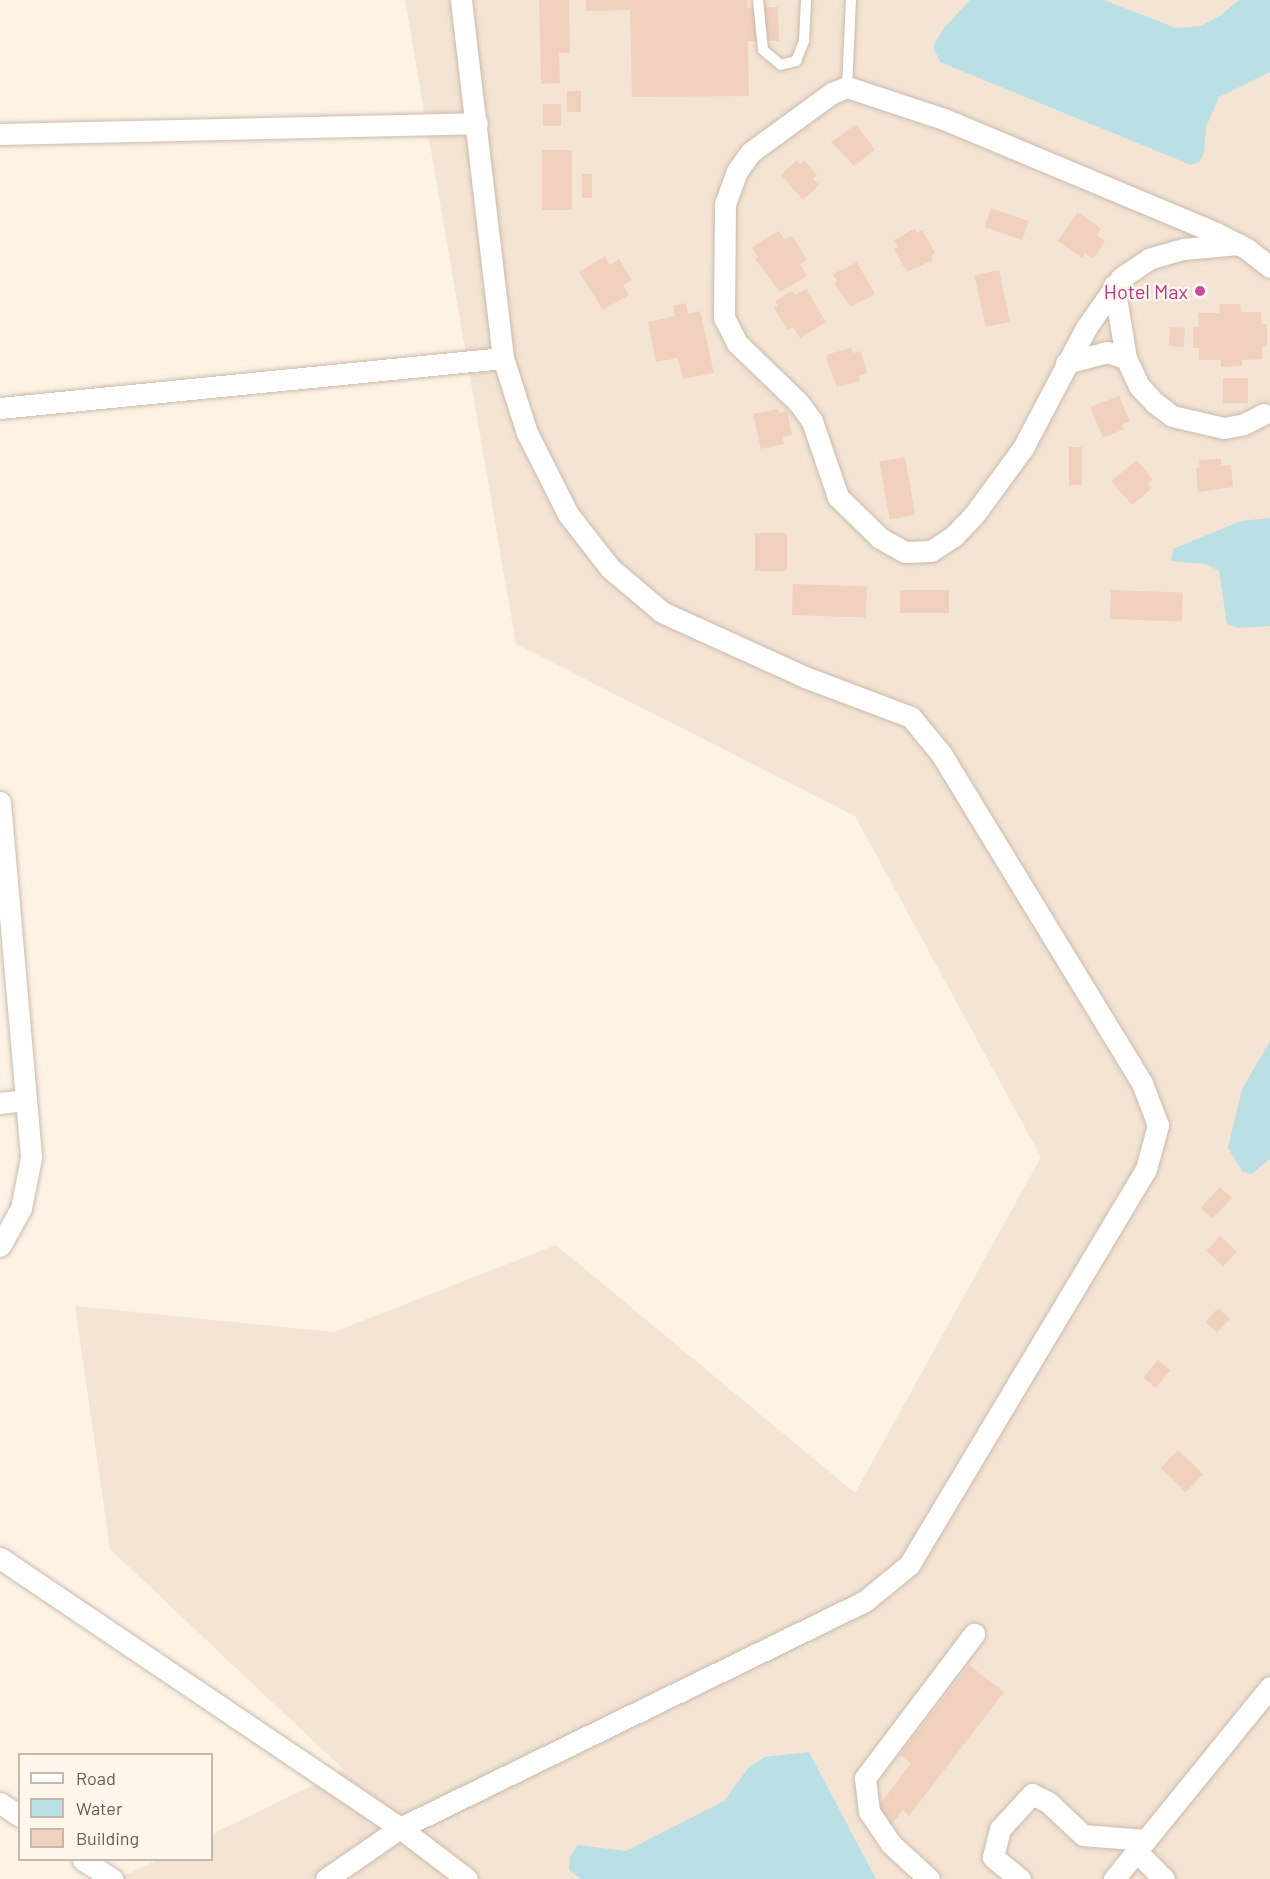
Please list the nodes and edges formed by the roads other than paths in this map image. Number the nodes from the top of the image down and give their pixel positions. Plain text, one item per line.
1 (461, 0) edge
2 (758, 0) edge
3 (806, 0) edge
4 (851, 0) edge
5 (847, 87) junction
6 (477, 123) junction
7 (0, 134) edge
8 (1238, 244) junction
9 (1270, 267) edge
10 (1114, 285) junction
11 (503, 358) junction
12 (1126, 358) junction
13 (1066, 363) junction
14 (0, 408) edge
15 (1264, 414) dead end
16 (0, 802) edge
17 (26, 1100) junction
18 (0, 1103) edge
19 (0, 1246) edge
20 (0, 1558) edge
21 (974, 1634) dead end
22 (1270, 1687) edge
23 (0, 1803) edge
24 (18, 1815) edge
25 (400, 1828) junction
26 (1142, 1846) junction
27 (85, 1861) edge
28 (112, 1879) edge
29 (326, 1879) edge
30 (467, 1879) edge
31 (929, 1879) edge
32 (1020, 1879) edge
33 (1114, 1879) edge
34 (1164, 1879) edge

1 - 6 street
2 - 3 lane
4 - 5 lane
5 - 8 street
5 - 13 street
6 - 7 street
6 - 11 street
8 - 9 street
8 - 10 street
10 - 12 street
10 - 13 street
11 - 14 street
11 - 25 street
12 - 13 street
12 - 15 street
16 - 17 street
17 - 18 street
17 - 19 street
20 - 25 street
21 - 31 street
22 - 26 street
23 - 24 street
25 - 29 street
25 - 30 street
26 - 32 street
26 - 33 street
26 - 34 street
27 - 28 street

